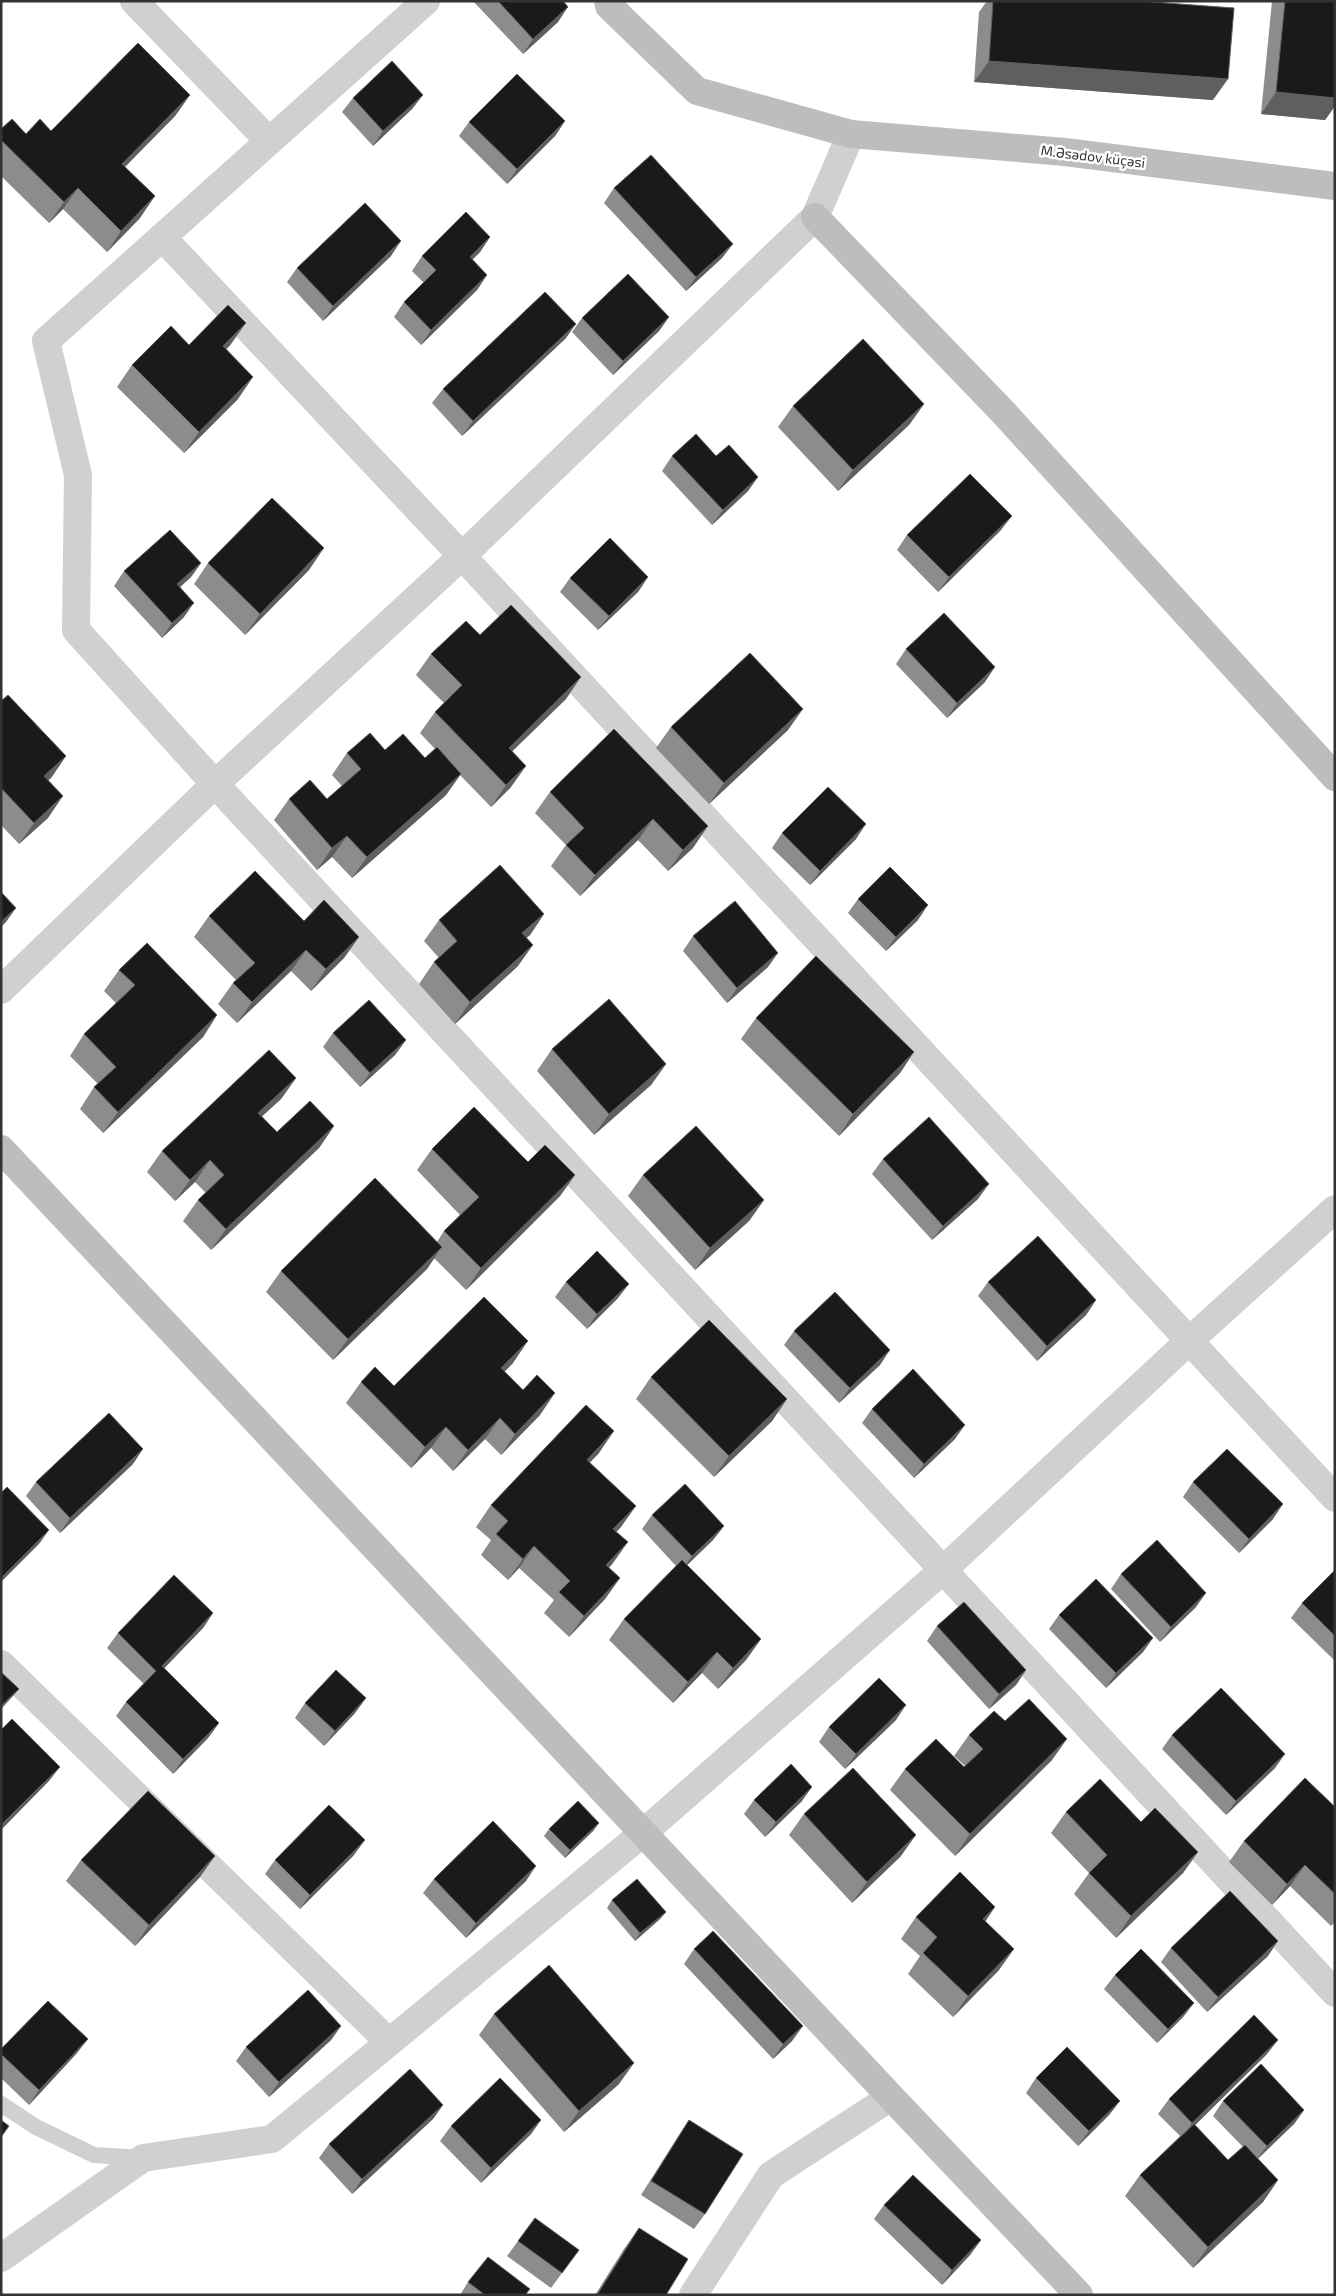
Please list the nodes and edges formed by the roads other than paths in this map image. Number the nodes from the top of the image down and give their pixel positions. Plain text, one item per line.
1 (134, 1) edge
2 (426, 1) edge
3 (608, 1) edge
4 (851, 134) junction
5 (269, 141) junction
6 (1335, 186) edge
7 (815, 217) junction
8 (162, 237) junction
9 (462, 556) junction
10 (1335, 777) edge
11 (215, 784) junction
12 (1, 990) edge
13 (1, 1150) edge
14 (1335, 1209) edge
15 (1189, 1341) junction
16 (1335, 1498) edge
17 (943, 1570) junction
18 (1, 1664) edge
19 (643, 1833) junction
20 (1335, 1993) edge
21 (389, 2042) junction
22 (891, 2097) junction
23 (1, 2104) edge
24 (143, 2158) junction
25 (1, 2258) edge
26 (693, 2295) edge
27 (1079, 2295) edge

1 - 5 street
2 - 5 street
3 - 4 street, M.Əsədov küçəsi
4 - 6 street, M.Əsədov küçəsi
4 - 7 street
5 - 8 street
7 - 9 street
7 - 10 street
8 - 9 street
8 - 11 street
9 - 11 street
9 - 15 street
11 - 12 street
11 - 17 street
13 - 19 street
14 - 15 street
15 - 16 street
15 - 17 street
17 - 19 street
17 - 20 street
18 - 21 street
19 - 21 street
19 - 22 street
21 - 24 street
22 - 26 street
22 - 27 street
23 - 24 lane
24 - 25 street

